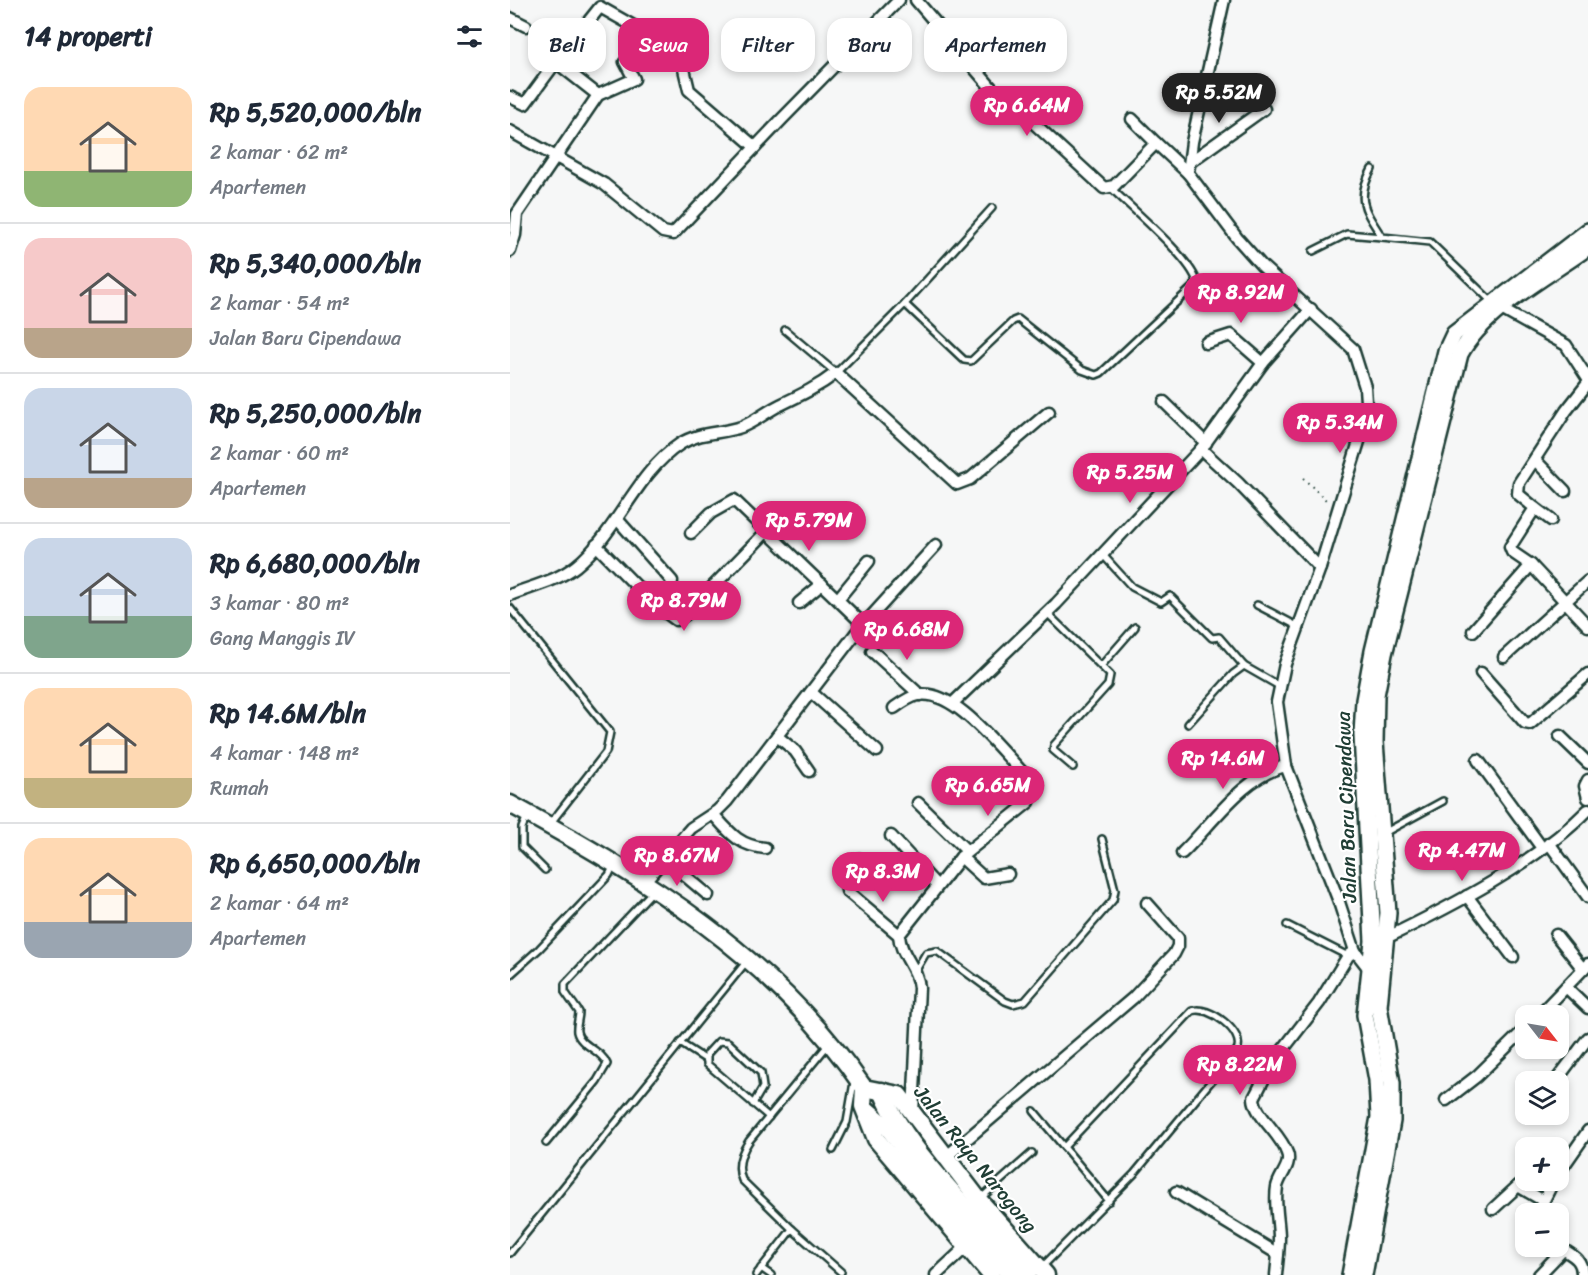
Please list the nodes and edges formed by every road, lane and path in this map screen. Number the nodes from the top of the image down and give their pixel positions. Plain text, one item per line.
1 (899, 0) edge
2 (916, 0) edge
3 (1224, 0) edge
4 (510, 18) edge
5 (592, 18) edge
6 (618, 18) edge
7 (526, 26) dead end
8 (549, 72) edge
9 (569, 72) edge
10 (630, 72) edge
11 (685, 72) edge
12 (598, 95) junction
13 (510, 97) edge
14 (1264, 110) dead end
15 (1132, 119) dead end
16 (510, 130) edge
17 (1156, 144) junction
18 (755, 147) junction
19 (556, 159) junction
20 (1189, 167) junction
21 (1372, 169) dead end
22 (1111, 188) junction
23 (992, 208) dead end
24 (1382, 237) junction
25 (1585, 244) edge
26 (510, 251) edge
27 (1313, 251) dead end
28 (904, 304) junction
29 (1497, 306) junction
30 (1311, 309) junction
31 (785, 330) dead end
32 (1206, 343) dead end
33 (1263, 363) junction
34 (836, 373) junction
35 (1588, 381) edge
36 (1164, 402) dead end
37 (1049, 412) dead end
38 (1204, 446) junction
39 (1535, 460) junction
40 (1303, 478) dead end
41 (1565, 491) dead end
42 (1535, 508) junction
43 (1337, 510) junction
44 (617, 519) junction
45 (1551, 520) dead end
46 (766, 531) junction
47 (691, 533) dead end
48 (596, 545) junction
49 (936, 545) dead end
50 (1102, 554) junction
51 (869, 561) dead end
52 (1531, 565) junction
53 (1320, 568) junction
54 (1588, 581) edge
55 (822, 584) junction
56 (510, 595) edge
57 (838, 599) junction
58 (1565, 601) junction
59 (799, 603) dead end
60 (654, 604) junction
61 (1257, 606) dead end
62 (510, 608) edge
63 (1046, 612) junction
64 (864, 625) junction
65 (1588, 626) edge
66 (1135, 627) dead end
67 (1299, 627) junction
68 (1473, 631) dead end
69 (872, 651) dead end
70 (1378, 652) junction
71 (1504, 657) dead end
72 (1101, 666) junction
73 (1244, 666) junction
74 (1481, 673) dead end
75 (1588, 674) edge
76 (1279, 687) junction
77 (811, 692) junction
78 (920, 695) junction
79 (952, 703) junction
80 (894, 708) dead end
81 (1188, 724) dead end
82 (777, 736) junction
83 (1560, 736) dead end
84 (877, 751) dead end
85 (1478, 760) dead end
86 (1588, 763) edge
87 (1286, 766) junction
88 (1073, 767) dead end
89 (809, 771) dead end
90 (1588, 780) edge
91 (1588, 798) edge
92 (1443, 801) dead end
93 (918, 803) dead end
94 (510, 804) edge
95 (1588, 810) edge
96 (528, 814) junction
97 (712, 814) junction
98 (549, 825) junction
99 (1383, 834) junction
100 (891, 836) dead end
101 (1102, 839) dead end
102 (1545, 845) junction
103 (765, 848) dead end
104 (1182, 853) dead end
105 (964, 854) junction
106 (664, 858) junction
107 (859, 859) dead end
108 (615, 864) junction
109 (545, 870) dead end
110 (1008, 874) dead end
111 (650, 885) junction
112 (937, 886) junction
113 (708, 895) dead end
114 (1467, 896) junction
115 (1588, 897) edge
116 (1147, 903) dead end
117 (1287, 925) dead end
118 (899, 935) junction
119 (1556, 935) dead end
120 (1386, 938) junction
121 (1352, 953) junction
122 (1513, 957) dead end
123 (748, 959) junction
124 (1586, 967) edge
125 (1375, 969) junction
126 (915, 971) junction
127 (510, 975) edge
128 (1566, 987) junction
129 (1549, 1005) edge
130 (1588, 1008) edge
131 (1588, 1038) edge
132 (1515, 1039) edge
133 (680, 1043) junction
134 (829, 1043) junction
135 (705, 1059) junction
136 (1563, 1071) edge
137 (860, 1081) junction
138 (882, 1090) junction
139 (1446, 1100) dead end
140 (753, 1104) junction
141 (863, 1106) junction
142 (1034, 1111) dead end
143 (913, 1113) junction
144 (769, 1117) junction
145 (1588, 1131) edge
146 (546, 1143) dead end
147 (1064, 1147) junction
148 (833, 1150) dead end
149 (1032, 1153) dead end
150 (947, 1156) junction
151 (1569, 1158) edge
152 (1547, 1191) edge
153 (1176, 1192) dead end
154 (979, 1200) junction
155 (1542, 1200) junction
156 (1109, 1201) junction
157 (1541, 1203) edge
158 (1493, 1209) dead end
159 (792, 1229) junction
160 (966, 1247) junction
161 (510, 1253) edge
162 (1278, 1254) junction
163 (1569, 1254) edge
164 (1554, 1257) edge
165 (761, 1268) junction
166 (841, 1272) dead end
167 (1038, 1273) edge
168 (756, 1275) edge
169 (771, 1275) edge
170 (936, 1275) edge
171 (991, 1275) edge
172 (1010, 1275) edge
173 (1276, 1275) edge
174 (1350, 1275) edge
175 (1364, 1275) edge
176 (1539, 1275) edge
177 (1582, 1275) edge

1 - 18 street
2 - 22 street
3 - 20 street
4 - 7 street
5 - 6 street
8 - 13 street
9 - 12 street
10 - 12 street
11 - 18 street
12 - 19 street
14 - 20 street
15 - 17 street
16 - 19 street
17 - 20 street
17 - 22 street
18 - 19 street
19 - 26 street
20 - 30 street
21 - 24 lane
22 - 28 lane
23 - 28 lane
24 - 27 lane
24 - 29 lane
25 - 29 main road, Jalan Baru Cipendawa
28 - 34 lane
29 - 35 street
29 - 70 main road, Jalan Baru Cipendawa
30 - 33 street
30 - 43 street
31 - 34 lane
32 - 33 street
33 - 38 street
34 - 37 street
34 - 44 street
35 - 39 street
36 - 38 street
38 - 50 street
38 - 53 street
39 - 41 street
39 - 42 street
40 - 43 path
42 - 45 street
42 - 52 street
43 - 53 street
44 - 48 street
44 - 60 street
46 - 47 street
46 - 55 street
46 - 60 street
48 - 56 street
48 - 60 street
49 - 64 street
50 - 63 street
50 - 73 lane
51 - 57 street
52 - 58 street
52 - 68 street
53 - 67 street
54 - 58 street
55 - 57 street
55 - 59 street
57 - 64 street
58 - 65 street
58 - 71 street
61 - 67 lane
62 - 98 lane
63 - 72 lane
63 - 79 street
64 - 77 street
66 - 72 lane
67 - 76 street
69 - 78 street
70 - 99 main road, Jalan Baru Cipendawa
70 - 125 main road, Jalan Baru Cipendawa
72 - 88 lane
73 - 76 lane
73 - 81 lane
74 - 75 street
76 - 87 street
77 - 82 street
77 - 84 street
78 - 79 street
78 - 80 street
79 - 105 street
82 - 89 street
82 - 97 street
83 - 86 street
85 - 102 street
87 - 104 street
87 - 121 street
90 - 91 street
92 - 99 lane
93 - 105 street
94 - 96 main road
95 - 102 street
96 - 98 main road
96 - 109 lane
97 - 103 street
97 - 106 street
98 - 108 main road
99 - 120 main road, Jalan Baru Cipendawa
100 - 112 street
101 - 126 lane
102 - 114 street
102 - 115 street
105 - 110 street
105 - 112 street
106 - 111 street
106 - 113 street
107 - 118 street
108 - 111 main road
108 - 127 lane
111 - 123 main road
111 - 146 lane
112 - 118 street
114 - 120 street
114 - 122 street
116 - 150 street
117 - 121 lane
118 - 126 street
119 - 124 street
120 - 125 main road, Jalan Baru Cipendawa
121 - 125 street
121 - 162 street
123 - 133 lane
123 - 134 main road
124 - 128 street
125 - 174 main road, Jalan Baru Cipendawa
125 - 175 main road, Jalan Baru Cipendawa
126 - 143 street
128 - 129 street
128 - 130 street
131 - 136 street
132 - 139 street
133 - 135 lane
133 - 161 lane
134 - 137 main road
134 - 144 lane
135 - 140 lane
135 - 140 lane
137 - 138 main road, Jalan Raya Narogong
137 - 141 main road
137 - 148 lane
138 - 143 main road, Jalan Raya Narogong
138 - 167 main road
140 - 144 lane
141 - 160 main road
141 - 172 main road
142 - 147 lane
143 - 150 main road, Jalan Raya Narogong
144 - 159 lane
145 - 151 street
147 - 156 lane
147 - 156 lane
149 - 154 lane
150 - 154 main road, Jalan Raya Narogong
152 - 155 street
153 - 162 street
154 - 167 main road, Jalan Raya Narogong
155 - 157 street
155 - 158 street
156 - 167 lane
159 - 165 lane
159 - 166 lane
160 - 170 street
160 - 171 main road
162 - 173 street
163 - 177 street
164 - 176 street
165 - 168 lane
165 - 169 lane

